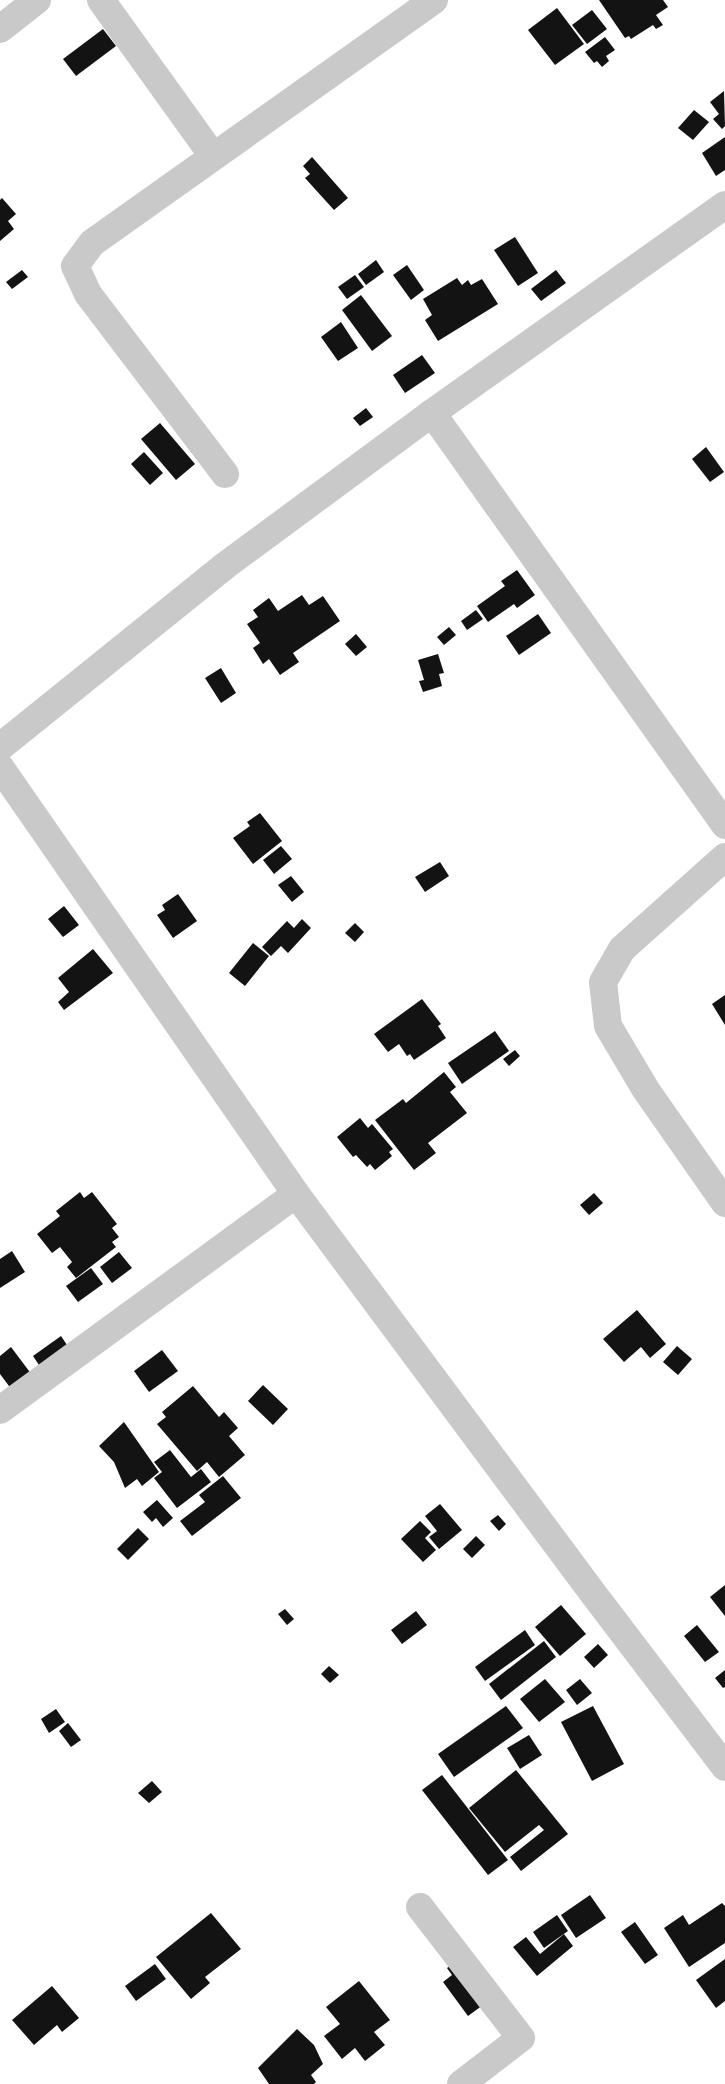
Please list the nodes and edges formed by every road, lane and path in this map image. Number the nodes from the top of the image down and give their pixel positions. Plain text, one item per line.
1 (37, 0) edge
2 (100, 0) edge
3 (434, 0) edge
4 (0, 29) edge
5 (213, 156) junction
6 (725, 205) edge
7 (432, 413) junction
8 (225, 474) dead end
9 (0, 747) edge
10 (0, 767) edge
11 (725, 825) edge
12 (725, 857) edge
13 (296, 1194) junction
14 (725, 1204) edge
15 (0, 1410) edge
16 (725, 1767) edge
17 (420, 1907) dead end
18 (461, 2084) edge

1 - 4 street
2 - 5 street
3 - 5 street
5 - 8 street
6 - 7 street
7 - 9 street
7 - 11 street
10 - 13 street
12 - 14 street
13 - 15 street
13 - 16 street
17 - 18 street

